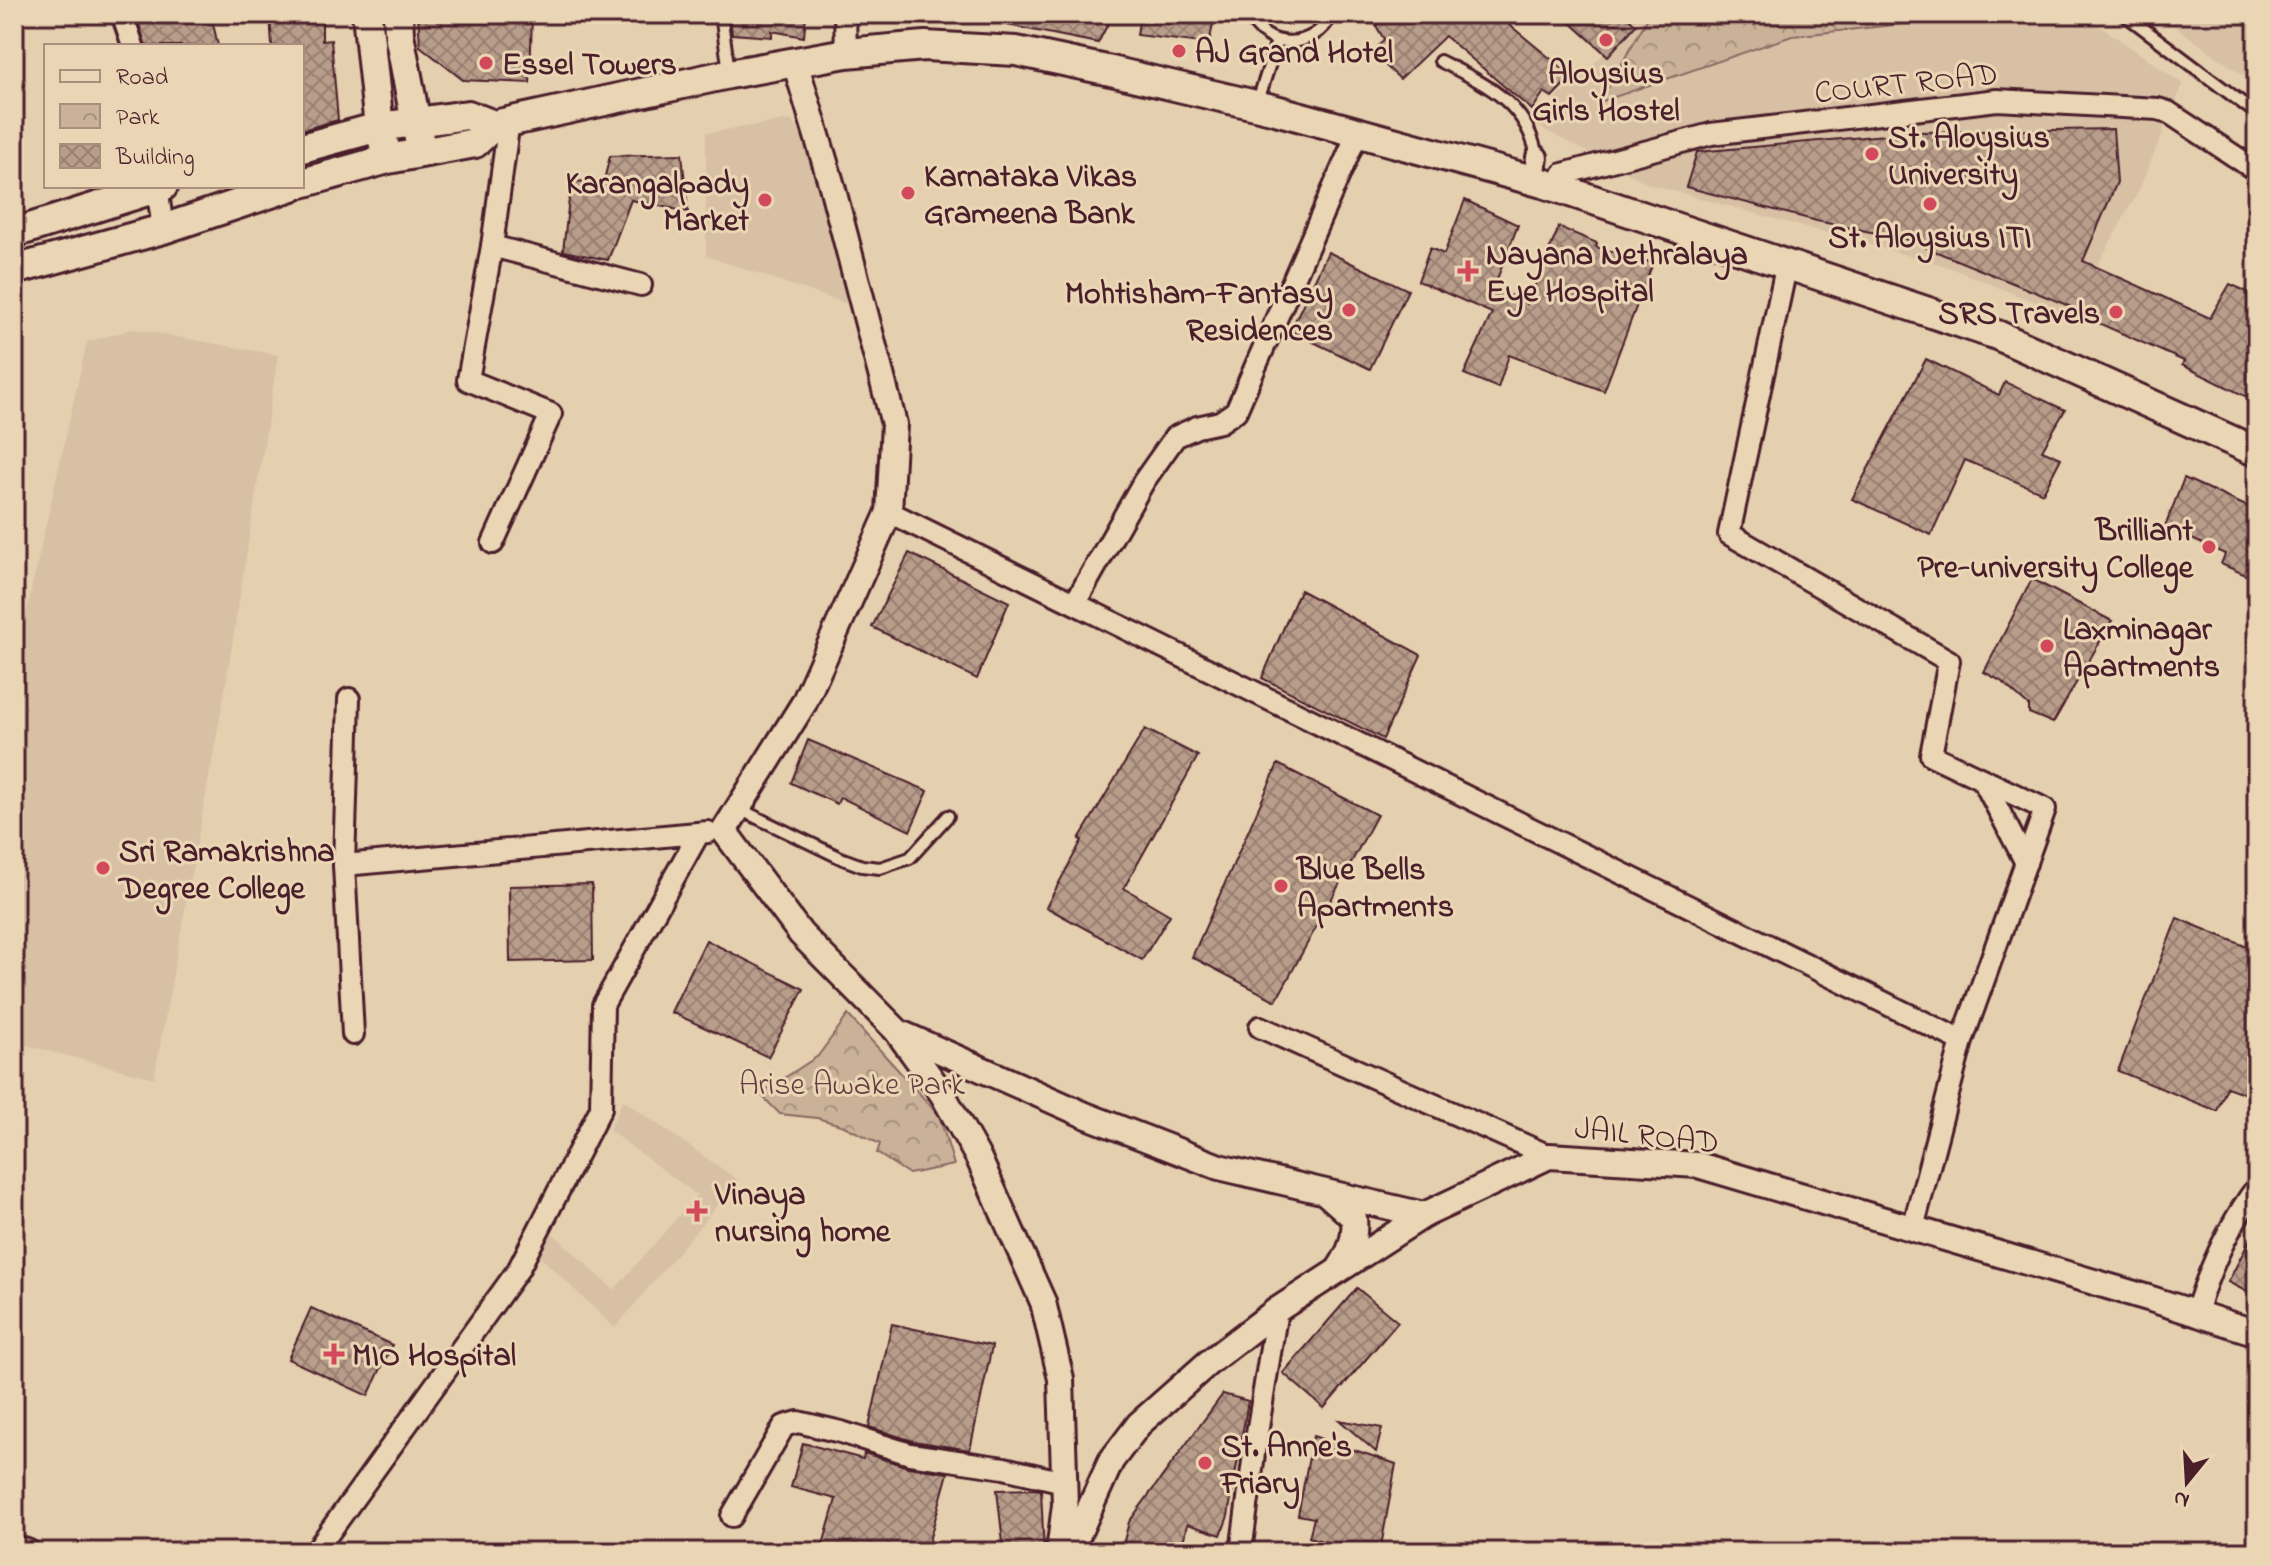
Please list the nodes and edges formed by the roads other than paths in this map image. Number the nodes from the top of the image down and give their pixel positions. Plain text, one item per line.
1 (122, 14) edge
2 (398, 14) edge
3 (721, 14) edge
4 (845, 14) edge
5 (1249, 14) edge
6 (1332, 14) edge
7 (2124, 14) edge
8 (367, 16) edge
9 (1277, 41) junction
10 (132, 44) edge
11 (846, 53) junction
12 (1440, 61) dead end
13 (795, 62) junction
14 (729, 74) junction
15 (1257, 106) junction
16 (2257, 114) edge
17 (415, 122) junction
18 (379, 127) junction
19 (493, 130) junction
20 (1358, 132) junction
21 (304, 147) edge
22 (422, 153) junction
23 (388, 159) junction
24 (2257, 171) edge
25 (1543, 175) junction
26 (304, 182) edge
27 (156, 188) edge
28 (159, 188) edge
29 (286, 188) edge
30 (163, 229) junction
31 (14, 233) edge
32 (492, 246) junction
33 (1787, 263) junction
34 (14, 270) edge
35 (641, 285) dead end
36 (2257, 452) edge
37 (889, 512) junction
38 (493, 543) dead end
39 (1075, 603) junction
40 (349, 699) dead end
41 (1983, 780) junction
42 (737, 808) junction
43 (948, 816) dead end
44 (724, 831) junction
45 (699, 833) junction
46 (2026, 863) junction
47 (344, 865) junction
48 (1260, 1027) dead end
49 (898, 1032) junction
50 (353, 1034) dead end
51 (1962, 1041) junction
52 (1549, 1156) junction
53 (2257, 1187) edge
54 (1322, 1190) junction
55 (1424, 1215) junction
56 (1913, 1228) junction
57 (1339, 1269) junction
58 (1277, 1310) junction
59 (2196, 1312) junction
60 (2257, 1333) edge
61 (1064, 1482) junction
62 (732, 1516) dead end
63 (14, 1548) edge
64 (27, 1552) edge
65 (315, 1552) edge
66 (1059, 1552) edge
67 (1070, 1552) edge
68 (1241, 1552) edge

1 - 10 street
2 - 17 main road
3 - 14 lane
4 - 11 street
5 - 9 lane
6 - 9 lane
7 - 16 lane
8 - 18 main road
9 - 15 lane
11 - 13 main road
11 - 15 main road
12 - 25 lane
13 - 14 main road
13 - 37 street
14 - 19 main road
15 - 20 main road
17 - 18 main road
17 - 19 main road
17 - 22 main road
18 - 21 main road
18 - 23 main road
19 - 22 main road
19 - 32 street
20 - 25 main road
20 - 39 street
22 - 23 main road
23 - 26 main road
24 - 25 street, COURT ROAD
25 - 33 main road
27 - 31 main road
28 - 30 street
29 - 30 main road
30 - 34 main road
32 - 35 street
32 - 38 street
33 - 36 main road
33 - 41 street
37 - 39 street
37 - 42 street
39 - 51 street
40 - 47 street
41 - 46 street
41 - 46 street
42 - 43 lane
42 - 44 street
44 - 45 street
44 - 49 street
45 - 47 street
45 - 65 street
46 - 51 street
47 - 50 street
48 - 52 street
49 - 54 street
49 - 61 street
51 - 56 street
52 - 55 street, JAIL ROAD
52 - 56 street, JAIL ROAD
53 - 59 street
54 - 55 street
54 - 57 street
55 - 57 street, JAIL ROAD
56 - 59 street, JAIL ROAD
57 - 58 street, JAIL ROAD
58 - 67 street, JAIL ROAD
58 - 68 street
59 - 60 street, JAIL ROAD
61 - 62 street
61 - 66 street
63 - 64 street

